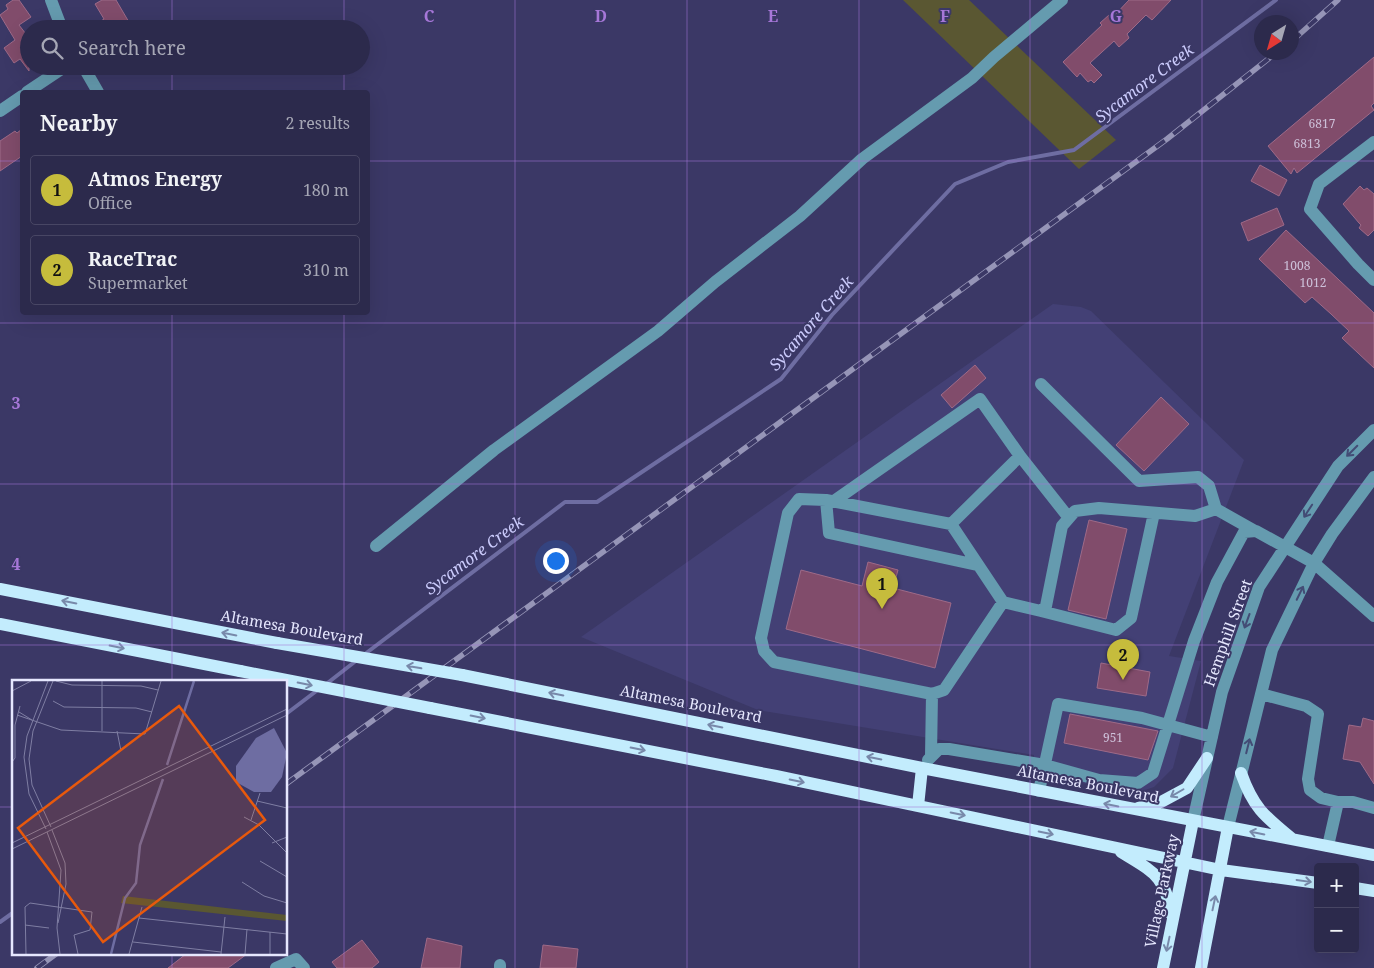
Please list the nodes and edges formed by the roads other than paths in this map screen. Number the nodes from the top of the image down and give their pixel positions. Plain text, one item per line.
1 (51, 0) edge
2 (1062, 0) edge
3 (59, 20) edge
4 (52, 75) edge
5 (88, 75) edge
6 (30, 90) edge
7 (97, 90) edge
8 (20, 97) edge
9 (0, 111) edge
10 (1374, 142) edge
11 (1374, 280) edge
12 (1042, 384) dead end
13 (1374, 430) edge
14 (1020, 456) junction
15 (1374, 477) edge
16 (830, 501) junction
17 (1216, 509) junction
18 (1154, 513) junction
19 (1069, 518) junction
20 (950, 524) junction
21 (1256, 532) junction
22 (376, 546) dead end
23 (1285, 547) junction
24 (1314, 563) junction
25 (977, 565) junction
26 (0, 589) edge
27 (1002, 602) junction
28 (1041, 611) junction
29 (1374, 616) edge
30 (0, 624) edge
31 (286, 680) edge
32 (288, 680) edge
33 (932, 694) junction
34 (1261, 694) junction
35 (1168, 726) junction
36 (1212, 737) junction
37 (931, 756) junction
38 (1207, 758) junction
39 (1045, 765) junction
40 (922, 768) junction
41 (1241, 773) junction
42 (1039, 791) junction
43 (1338, 802) junction
44 (918, 806) junction
45 (1370, 806) edge
46 (1133, 809) junction
47 (1374, 818) edge
48 (1193, 821) junction
49 (1228, 827) junction
50 (1293, 840) junction
51 (1328, 846) junction
52 (1115, 848) junction
53 (1374, 855) edge
54 (1185, 862) junction
55 (1221, 870) junction
56 (1314, 882) edge
57 (1359, 888) edge
58 (1374, 890) edge
59 (1173, 923) junction
60 (300, 964) edge
61 (276, 968) edge
62 (1163, 968) edge
63 (1201, 968) edge

1 - 3 street
2 - 22 street
4 - 6 street
5 - 7 street
8 - 9 street
10 - 11 street
12 - 17 street
13 -> 23 street, Hemphill Street
14 - 16 street
14 - 19 street
14 - 20 street
15 - 24 street
16 - 20 street
16 - 25 street
16 - 33 street
17 - 18 street
17 - 21 street
18 - 19 street
18 - 28 street
19 - 28 street
20 - 25 street
21 - 23 street
21 - 35 street
23 - 24 street
23 -> 36 street, Hemphill Street
24 - 29 street
34 -> 24 street
25 - 27 street
40 -> 26 main road, Altamesa Boulevard, bridge
27 - 28 street
27 - 33 street
30 -> 31 main road, bridge
32 -> 44 main road, bridge
33 - 37 street
41 -> 34 street
34 - 43 street
35 - 36 street
35 - 39 street
35 - 39 street
36 - 38 street, Hemphill Street
37 - 39 street
37 - 40 street
38 -> 46 main road
38 - 48 street, Hemphill Street
39 - 42 street
40 - 42 main road, Altamesa Boulevard
40 - 44 main road
41 - 49 street
41 - 50 main road
46 -> 42 main road, Altamesa Boulevard
43 - 45 street
43 - 51 street
44 -> 52 main road
45 - 47 street
46 - 48 main road, Altamesa Boulevard
48 - 49 main road, Altamesa Boulevard
48 - 54 main road, Village Parkway
50 -> 49 main road, Altamesa Boulevard
49 - 55 main road
50 - 51 main road, Altamesa Boulevard
51 - 53 main road, Altamesa Boulevard
52 - 54 main road
52 - 59 main road
54 - 55 main road
54 - 59 main road, Village Parkway
55 -> 56 main road
63 -> 55 main road
57 - 58 main road
59 -> 62 main road, Village Parkway
60 - 61 street

